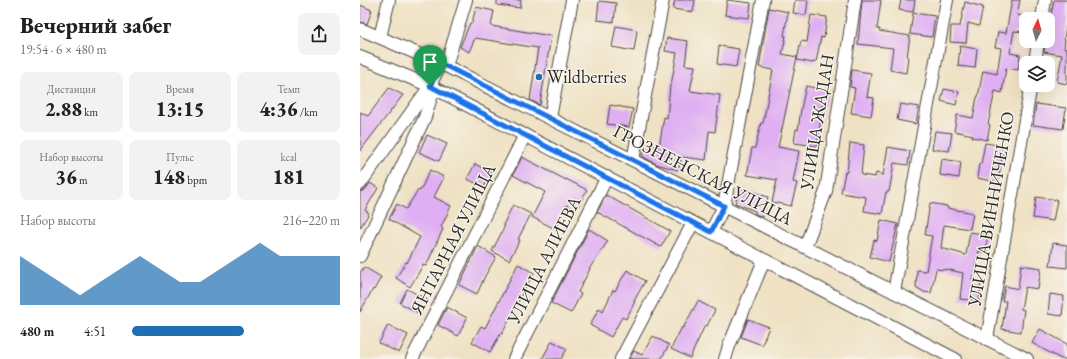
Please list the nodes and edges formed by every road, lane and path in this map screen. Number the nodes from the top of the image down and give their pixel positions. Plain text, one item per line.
1 (389, 0) edge
2 (466, 0) edge
3 (572, 0) edge
4 (663, 0) edge
5 (763, 0) edge
6 (854, 0) edge
7 (947, 0) edge
8 (1045, 0) edge
9 (1043, 12) edge
10 (360, 29) edge
11 (380, 37) junction
12 (361, 59) edge
13 (443, 65) junction
14 (430, 86) junction
15 (1030, 92) edge
16 (550, 118) junction
17 (525, 135) junction
18 (633, 160) junction
19 (606, 178) junction
20 (360, 184) edge
21 (724, 206) junction
22 (693, 223) junction
23 (711, 232) junction
24 (805, 247) junction
25 (360, 256) edge
26 (764, 260) junction
27 (894, 292) junction
28 (987, 339) junction
29 (939, 356) edge
30 (412, 359) edge
31 (514, 359) edge
32 (621, 359) edge
33 (724, 359) edge
34 (955, 359) edge
35 (1027, 359) edge

1 - 11 street
2 - 13 street
3 - 16 street
4 - 18 street
5 - 21 street
6 - 24 street, УЛИЦА ЖАДАН
7 - 27 street
8 - 9 street
10 - 11 street, ГРОЗНЕНСКАЯ УЛИЦА
11 - 13 street, ГРОЗНЕНСКАЯ УЛИЦА
12 - 14 street
13 - 14 street
13 - 16 street, ГРОЗНЕНСКАЯ УЛИЦА
14 - 17 street
14 - 20 street
14 - 25 street
15 - 28 street, УЛИЦА ВИННИЧЕНКО
16 - 18 street, ГРОЗНЕНСКАЯ УЛИЦА
17 - 19 street
17 - 30 street, ЯНТАРНАЯ УЛИЦА
18 - 21 street, ГРОЗНЕНСКАЯ УЛИЦА
19 - 22 street
19 - 31 street, УЛИЦА АЛИЕВА
21 - 23 street
21 - 24 street, ГРОЗНЕНСКАЯ УЛИЦА
22 - 23 street
22 - 32 street
23 - 26 street
24 - 27 street, ГРОЗНЕНСКАЯ УЛИЦА
26 - 29 street
26 - 33 street
27 - 28 street, ГРОЗНЕНСКАЯ УЛИЦА
28 - 35 street, ГРОЗНЕНСКАЯ УЛИЦА
29 - 34 street

